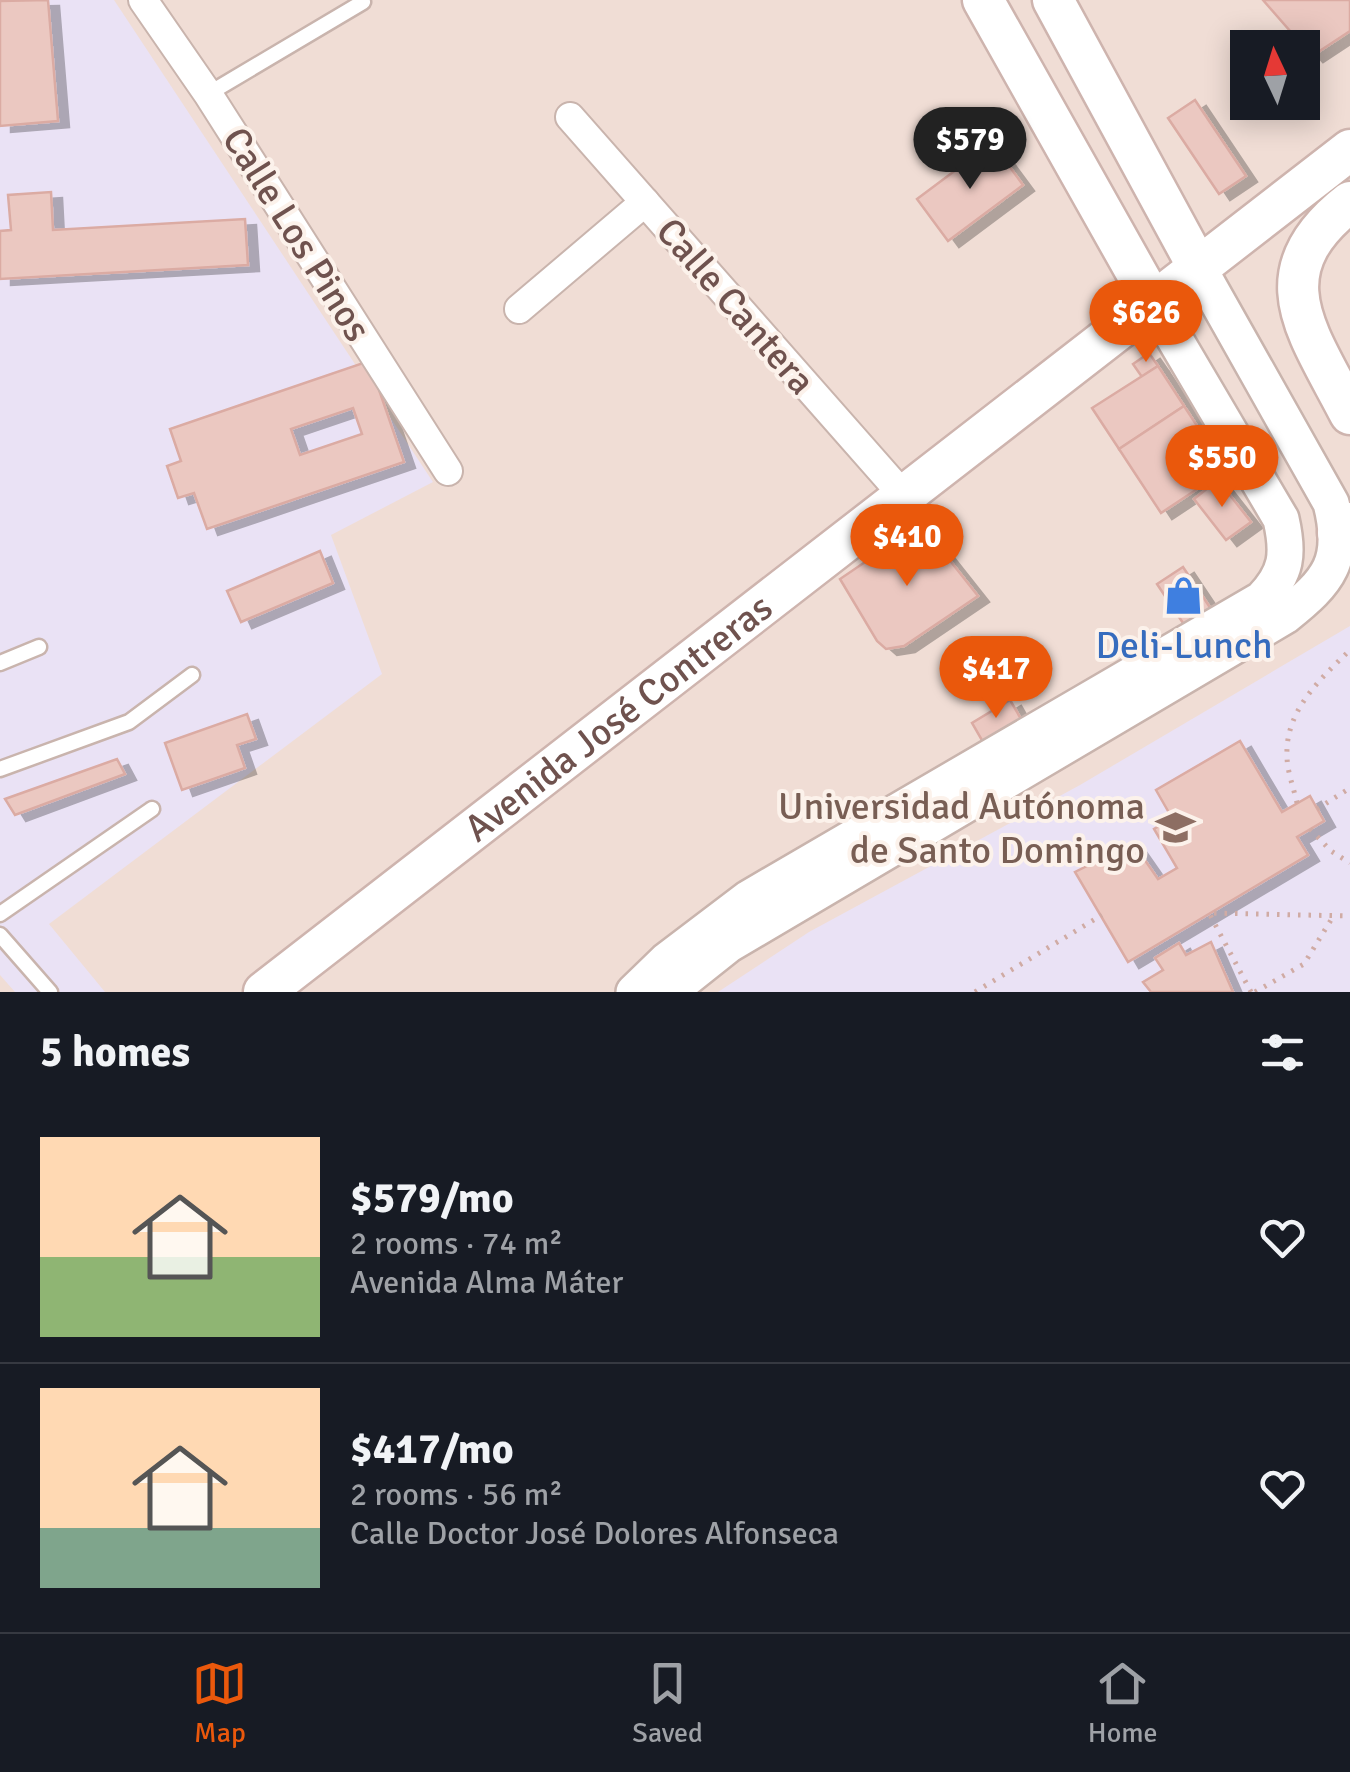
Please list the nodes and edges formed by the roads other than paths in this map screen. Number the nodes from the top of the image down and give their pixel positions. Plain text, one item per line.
1 (143, 0) edge
2 (983, 0) edge
3 (1053, 0) edge
4 (363, 2) edge
5 (208, 94) junction
6 (570, 117) dead end
7 (1350, 150) edge
8 (645, 202) junction
9 (1350, 202) edge
10 (1198, 267) junction
11 (1153, 302) junction
12 (519, 308) dead end
13 (1350, 414) edge
14 (448, 471) dead end
15 (903, 495) junction
16 (1344, 528) edge
17 (38, 648) dead end
18 (0, 663) edge
19 (192, 675) dead end
20 (0, 769) edge
21 (152, 809) dead end
22 (0, 914) edge
23 (0, 935) edge
24 (50, 992) edge
25 (264, 992) edge
26 (634, 992) edge
27 (668, 992) edge

1 - 5 street, Calle Los Pinos
2 - 11 main road
3 - 10 main road
4 - 5 lane
5 - 14 street, Calle Los Pinos
6 - 8 street, Calle Cantera
7 - 10 main road, Avenida José Contreras
8 - 12 street
8 - 15 street, Calle Cantera
9 - 13 main road
10 - 11 main road, Avenida José Contreras
10 - 16 street
11 - 15 main road, Avenida José Contreras
11 - 26 street
15 - 25 main road, Avenida José Contreras
16 - 27 street
17 - 18 lane
19 - 20 lane
21 - 22 lane
23 - 24 lane

